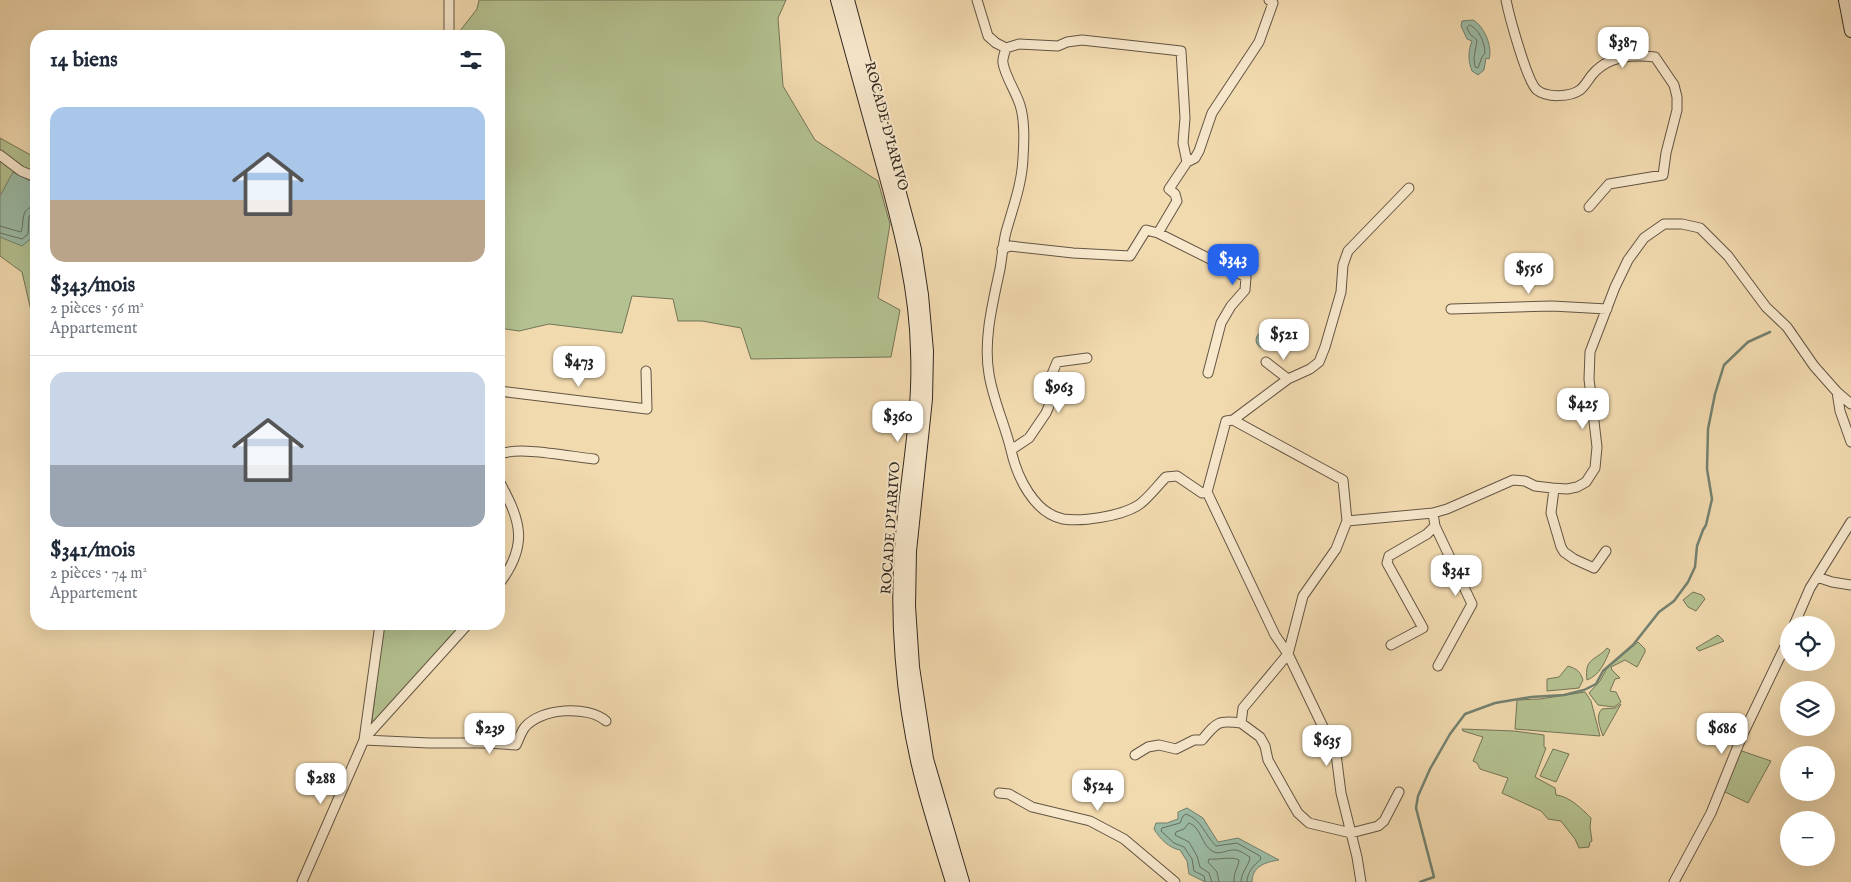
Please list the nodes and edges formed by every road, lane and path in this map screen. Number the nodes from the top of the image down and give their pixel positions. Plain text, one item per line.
1 (449, 0) edge
2 (837, 0) edge
3 (848, 0) edge
4 (977, 0) edge
5 (1269, 0) edge
6 (1506, 0) edge
7 (1845, 0) edge
8 (449, 30) edge
9 (1851, 32) edge
10 (1006, 48) junction
11 (0, 155) edge
12 (1187, 162) junction
13 (30, 175) edge
14 (1409, 188) dead end
15 (1589, 207) dead end
16 (1158, 233) junction
17 (1002, 249) junction
18 (1451, 309) dead end
19 (1607, 309) junction
20 (1087, 358) dead end
21 (1266, 362) dead end
22 (646, 371) dead end
23 (1208, 373) dead end
24 (1288, 379) junction
25 (505, 392) edge
26 (1837, 392) junction
27 (1851, 404) edge
28 (1233, 420) junction
29 (1851, 442) edge
30 (1011, 450) junction
31 (505, 452) edge
32 (594, 459) dead end
33 (1554, 488) junction
34 (505, 492) edge
35 (1207, 492) junction
36 (1433, 513) junction
37 (1347, 521) junction
38 (1851, 522) edge
39 (1435, 526) junction
40 (1606, 551) dead end
41 (505, 574) edge
42 (1817, 577) junction
43 (1851, 585) edge
44 (1798, 616) edge
45 (379, 630) edge
46 (463, 630) edge
47 (1391, 645) dead end
48 (1288, 654) junction
49 (1780, 657) edge
50 (1438, 666) dead end
51 (606, 721) dead end
52 (1241, 723) junction
53 (364, 740) junction
54 (1135, 755) dead end
55 (1399, 792) dead end
56 (999, 793) dead end
57 (1351, 834) junction
58 (302, 882) edge
59 (952, 882) edge
60 (963, 882) edge
61 (1175, 882) edge
62 (1361, 882) edge
63 (1674, 882) edge

1 - 8 street
2 - 59 main road, ROCADE D'IARIVO
3 - 60 main road, ROCADE D'IARIVO
4 - 10 street
5 - 12 street
6 - 15 street
7 - 9 main road
10 - 12 street
10 - 17 street
11 - 13 street
12 - 16 street
14 - 24 street
16 - 17 street
16 - 23 street
17 - 30 street
18 - 19 street
19 - 26 street
19 - 33 street
20 - 30 street
21 - 24 street
22 - 25 street
24 - 28 street
26 - 27 street
26 - 29 street
28 - 35 street
28 - 37 street
30 - 35 street
31 - 32 street
33 - 36 street
33 - 40 street
34 - 41 street
35 - 48 street
36 - 37 street
36 - 39 street
37 - 48 street
38 - 42 street
39 - 47 street
39 - 50 street
42 - 43 street
42 - 44 street
45 - 53 street
46 - 53 street
48 - 52 street
48 - 57 street
49 - 63 street
51 - 53 street
52 - 54 street
52 - 57 street
53 - 58 street
55 - 57 street
56 - 61 street
57 - 62 street

